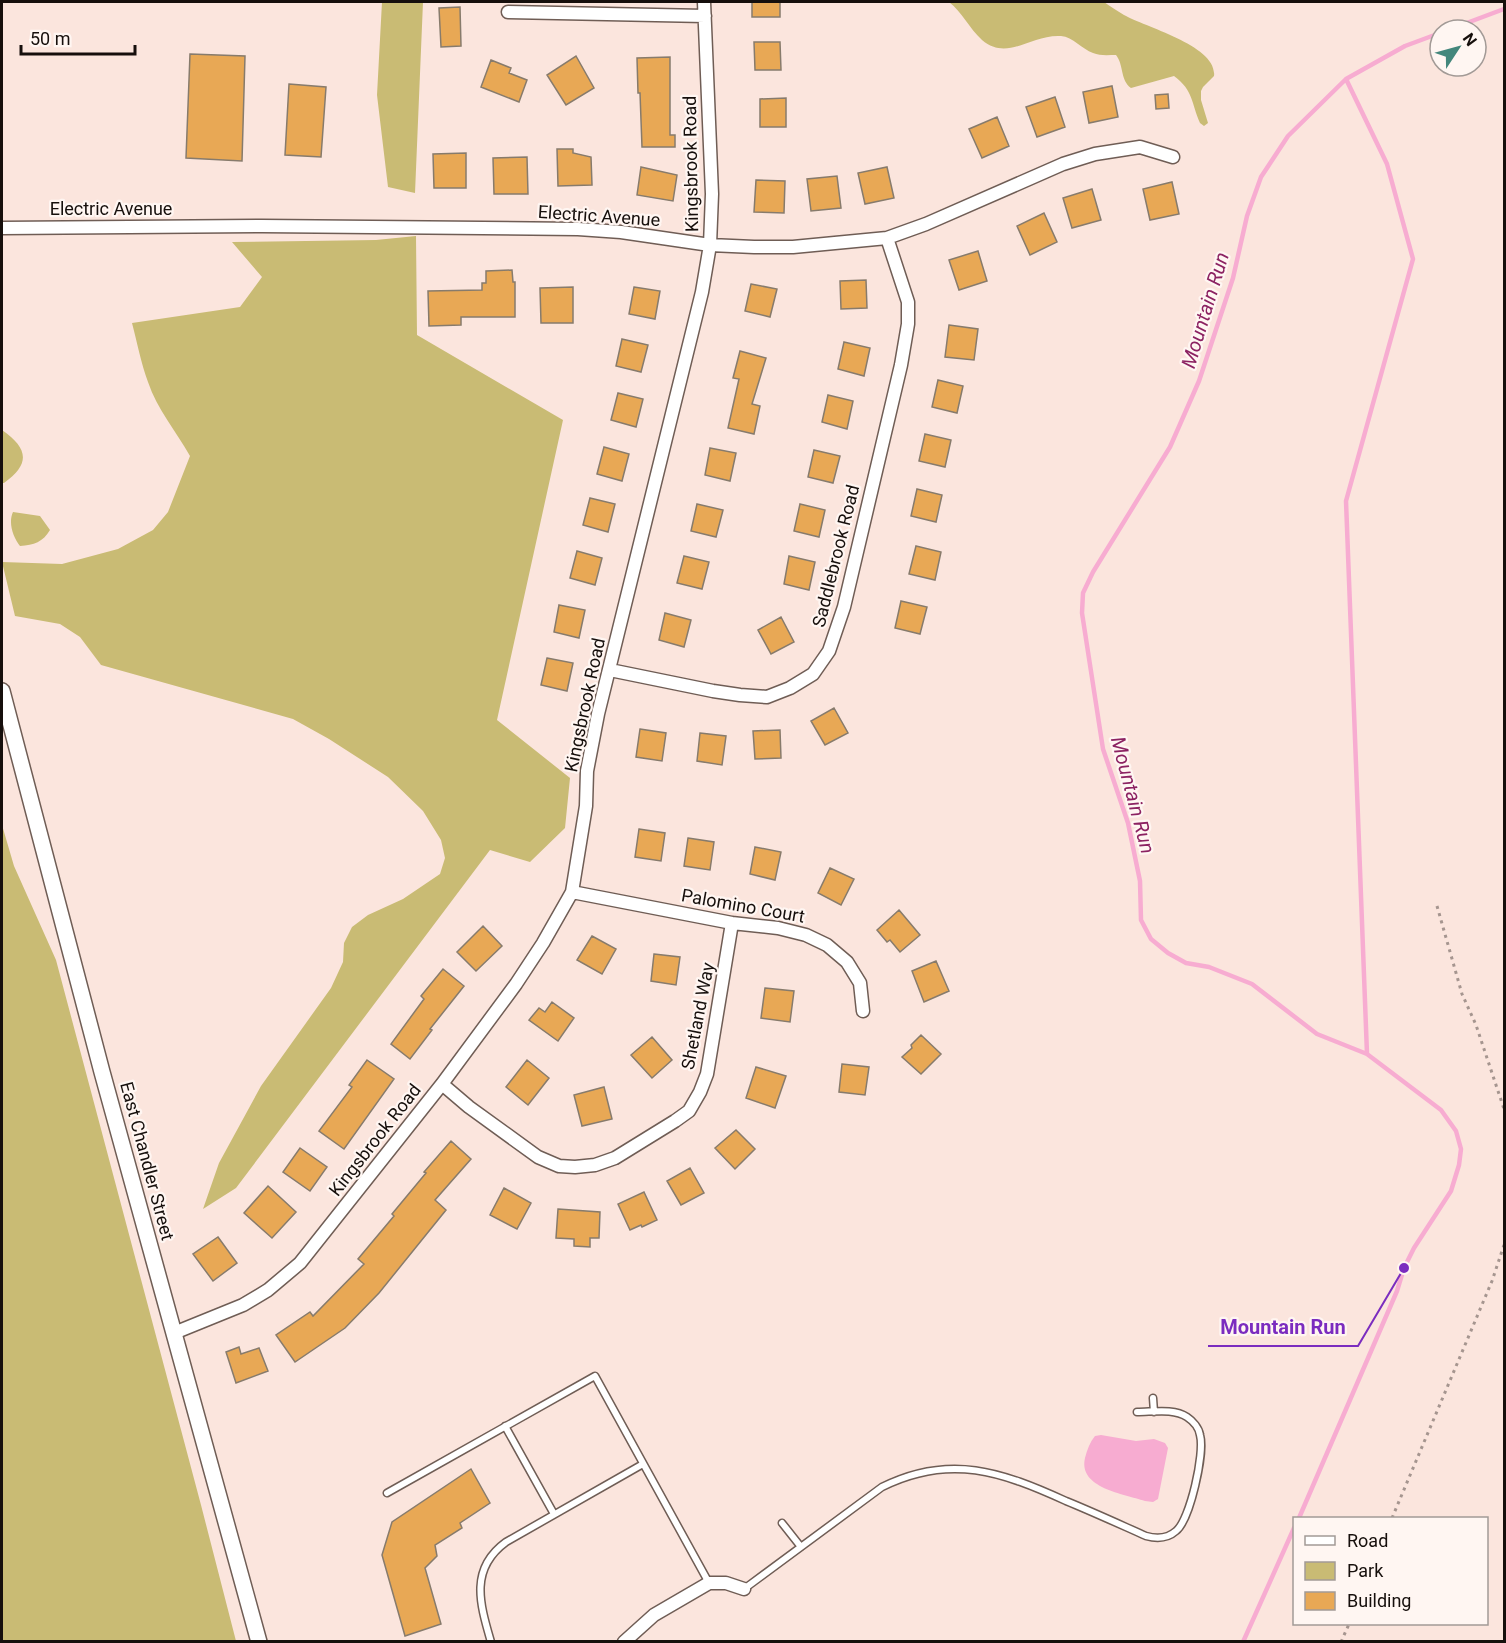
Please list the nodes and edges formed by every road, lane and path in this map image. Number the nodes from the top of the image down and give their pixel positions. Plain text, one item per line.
1 (704, 2) edge
2 (508, 12) dead end
3 (705, 16) junction
4 (1173, 157) dead end
5 (2, 228) edge
6 (887, 238) junction
7 (710, 245) junction
8 (610, 670) junction
9 (2, 691) edge
10 (572, 892) junction
11 (1437, 906) dead end
12 (732, 923) junction
13 (864, 1011) dead end
14 (442, 1084) junction
15 (1504, 1109) edge
16 (1504, 1245) edge
17 (174, 1333) junction
18 (1153, 1398) dead end
19 (1137, 1412) dead end
20 (1154, 1412) junction
21 (505, 1426) junction
22 (643, 1464) junction
23 (387, 1493) dead end
24 (554, 1514) junction
25 (1392, 1517) edge
26 (782, 1523) dead end
27 (801, 1547) junction
28 (709, 1583) junction
29 (744, 1588) joint
30 (1348, 1625) edge
31 (259, 1641) edge
32 (491, 1641) edge
33 (624, 1641) edge
34 (1341, 1641) edge

1 - 3 street, Kingsbrook Road
2 - 3 street
3 - 7 street, Kingsbrook Road
4 - 6 street, Electric Avenue
5 - 7 street, Electric Avenue
6 - 7 street, Electric Avenue
6 - 8 street, Saddlebrook Road
7 - 8 street, Kingsbrook Road
8 - 10 street, Kingsbrook Road
9 - 17 street, East Chandler Street
10 - 12 street, Palomino Court
10 - 14 street, Kingsbrook Road
11 - 15 path
12 - 13 street, Palomino Court
12 - 14 street, Shetland Way
14 - 17 street, Kingsbrook Road
16 - 25 path
17 - 31 street, East Chandler Street
18 - 20 lane
19 - 20 lane
20 - 27 lane
21 - 22 lane
21 - 23 lane
21 - 24 lane
22 - 24 lane
22 - 28 lane
24 - 32 lane
26 - 27 lane
27 - 29 lane
28 - 29 street
28 - 33 street
30 - 34 path

